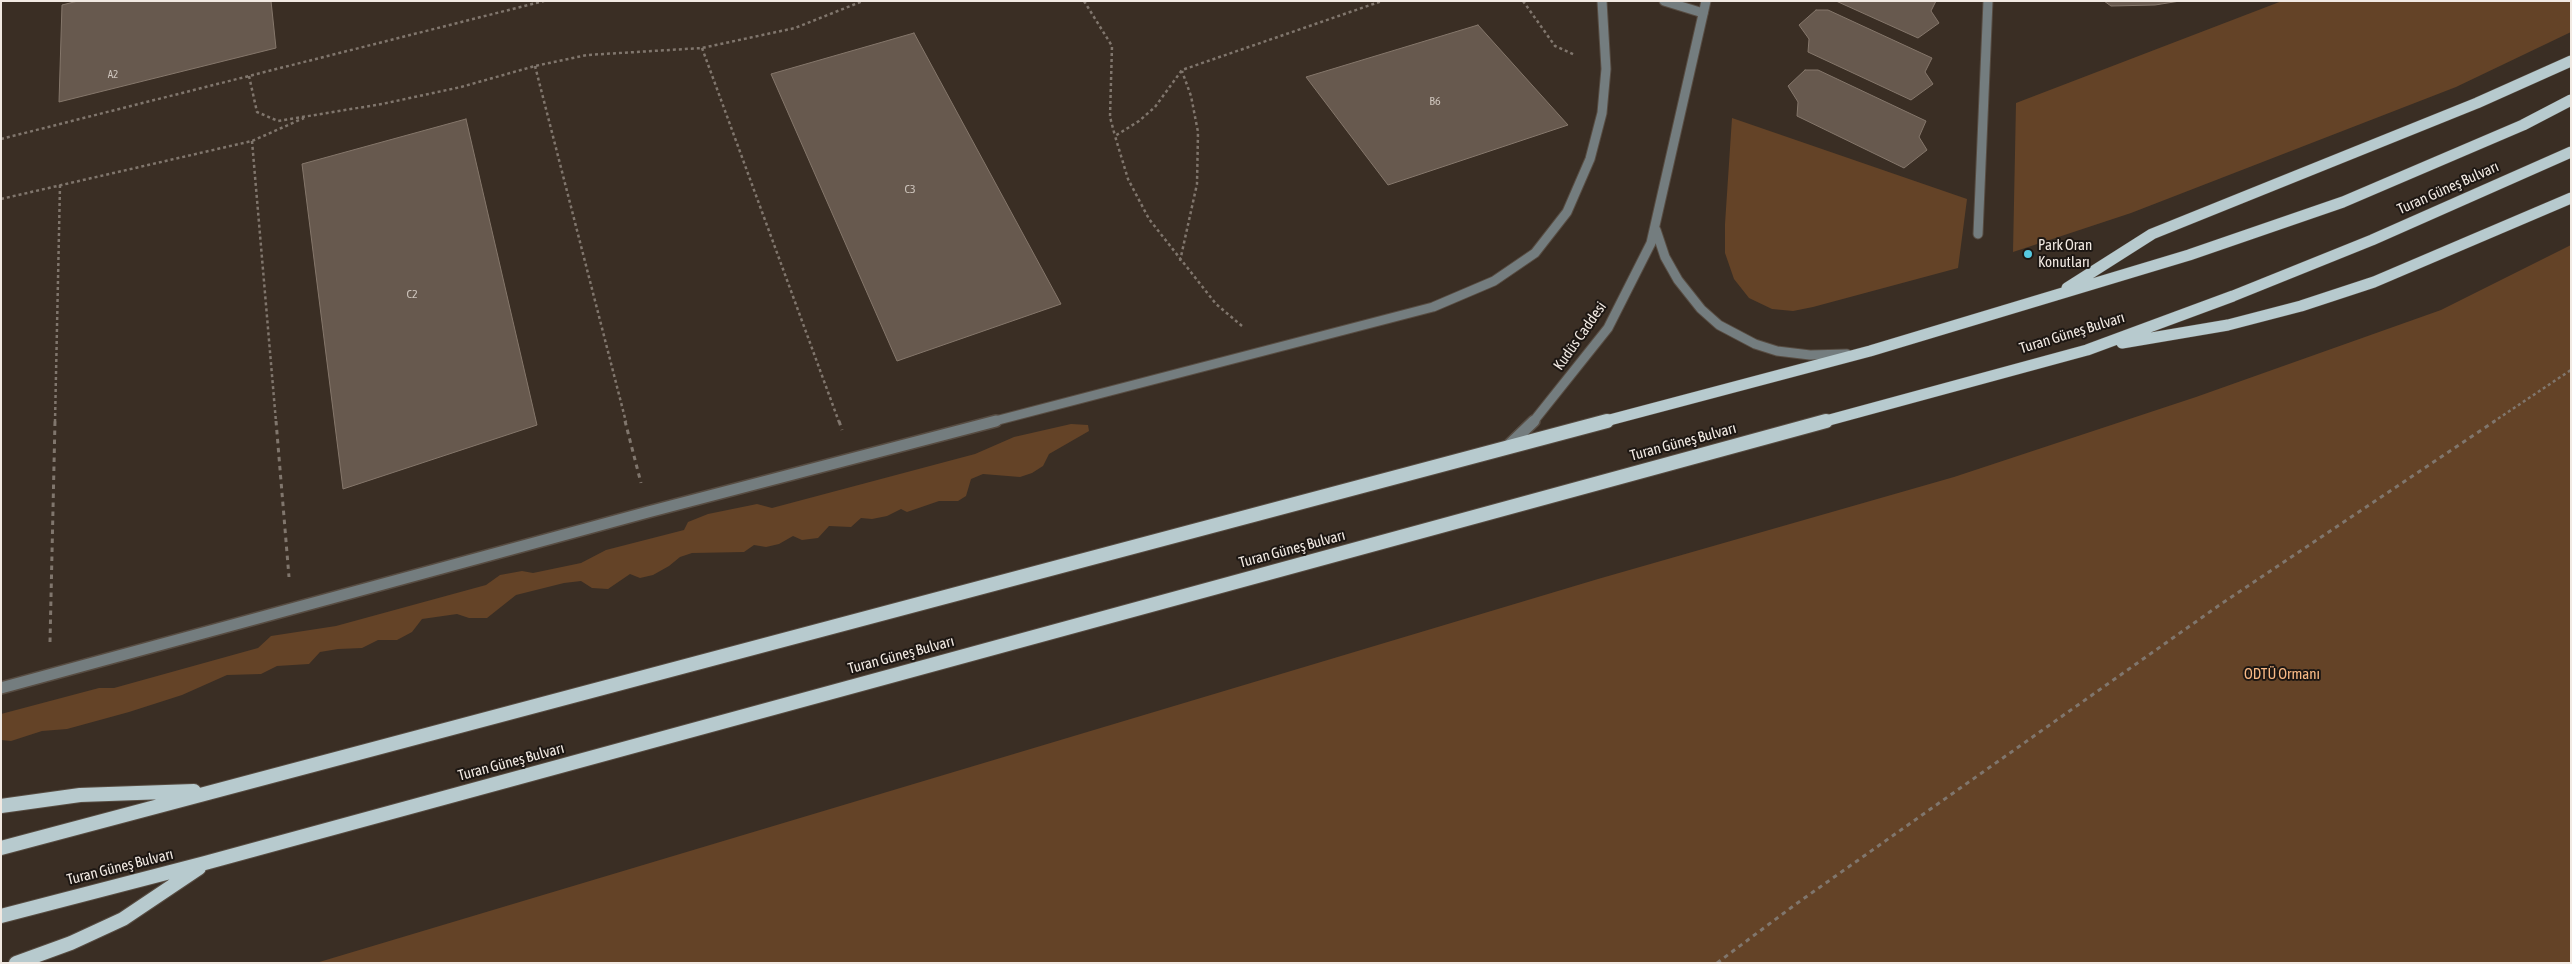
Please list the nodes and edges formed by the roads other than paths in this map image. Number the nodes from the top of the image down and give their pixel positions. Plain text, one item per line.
1 (1602, 1) edge
2 (1664, 1) edge
3 (1706, 1) edge
4 (1988, 1) edge
5 (1703, 12) junction
6 (2571, 61) edge
7 (2571, 100) edge
8 (2571, 152) edge
9 (2571, 198) edge
10 (1656, 229) junction
11 (1978, 234) dead end
12 (2052, 297) junction
13 (2087, 350) junction
14 (1857, 354) junction
15 (1508, 446) junction
16 (1, 688) edge
17 (214, 791) junction
18 (1, 806) edge
19 (1, 848) edge
20 (205, 863) junction
21 (1, 916) edge
22 (16, 963) edge

1 - 16 street
2 - 5 street
3 - 5 street, Kudüs Caddesi
4 - 11 street
5 - 10 street, Kudüs Caddesi
6 - 12 main road
7 - 12 main road, Turan Güneş Bulvarı
8 - 13 main road, Turan Güneş Bulvarı
9 - 13 main road
10 - 14 street
10 - 15 street, Kudüs Caddesi
12 - 14 main road, Turan Güneş Bulvarı
13 - 20 main road, Turan Güneş Bulvarı
14 - 15 main road, Turan Güneş Bulvarı
15 - 17 main road, Turan Güneş Bulvarı
17 - 18 main road
17 - 19 main road, Turan Güneş Bulvarı
20 - 21 main road, Turan Güneş Bulvarı
20 - 22 main road

